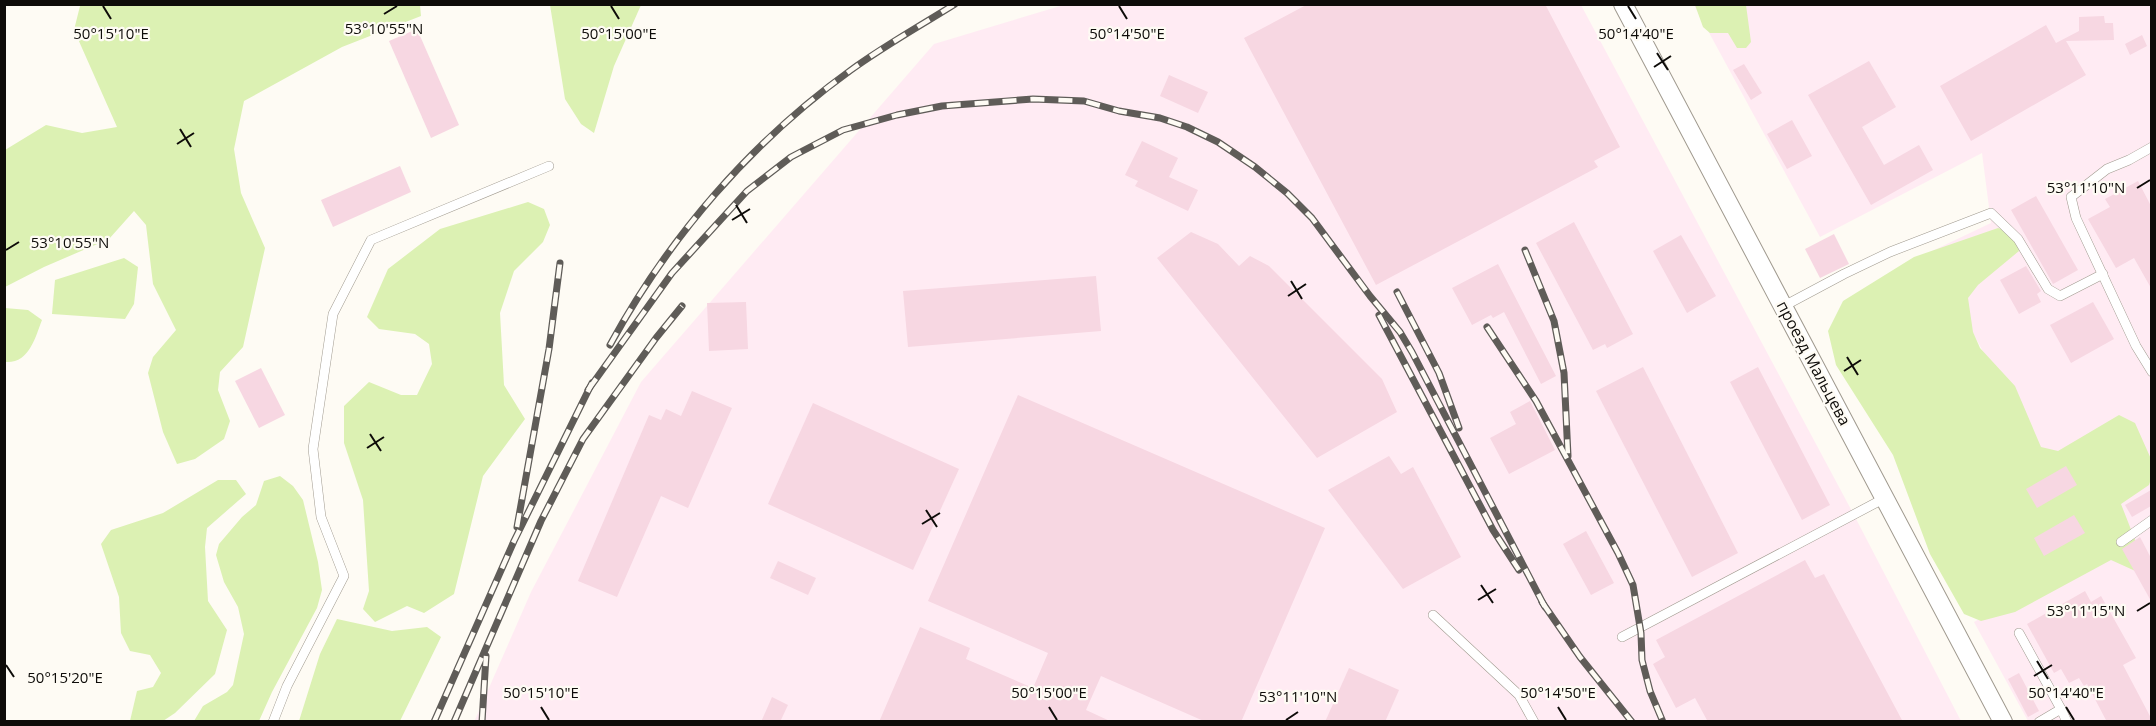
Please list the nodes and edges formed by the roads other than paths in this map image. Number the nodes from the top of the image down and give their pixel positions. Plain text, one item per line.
1 (1623, 4) edge
2 (2151, 147) edge
3 (549, 166) dead end
4 (2103, 274) junction
5 (1785, 306) junction
6 (2151, 372) edge
7 (1885, 498) junction
8 (2151, 520) edge
9 (2121, 542) dead end
10 (1432, 615) dead end
11 (2019, 633) dead end
12 (1622, 638) dead end
13 (2061, 709) junction
14 (273, 722) edge
15 (1534, 722) edge
16 (2003, 722) edge
17 (2038, 722) edge
18 (2067, 722) edge

1 - 5 street, проезд Мальцева
2 - 4 lane
3 - 14 lane
4 - 5 lane
4 - 6 lane
5 - 7 street, проезд Мальцева
7 - 12 lane
7 - 16 street, проезд Мальцева
8 - 9 lane
10 - 15 lane
11 - 13 lane
13 - 17 lane
13 - 18 lane

